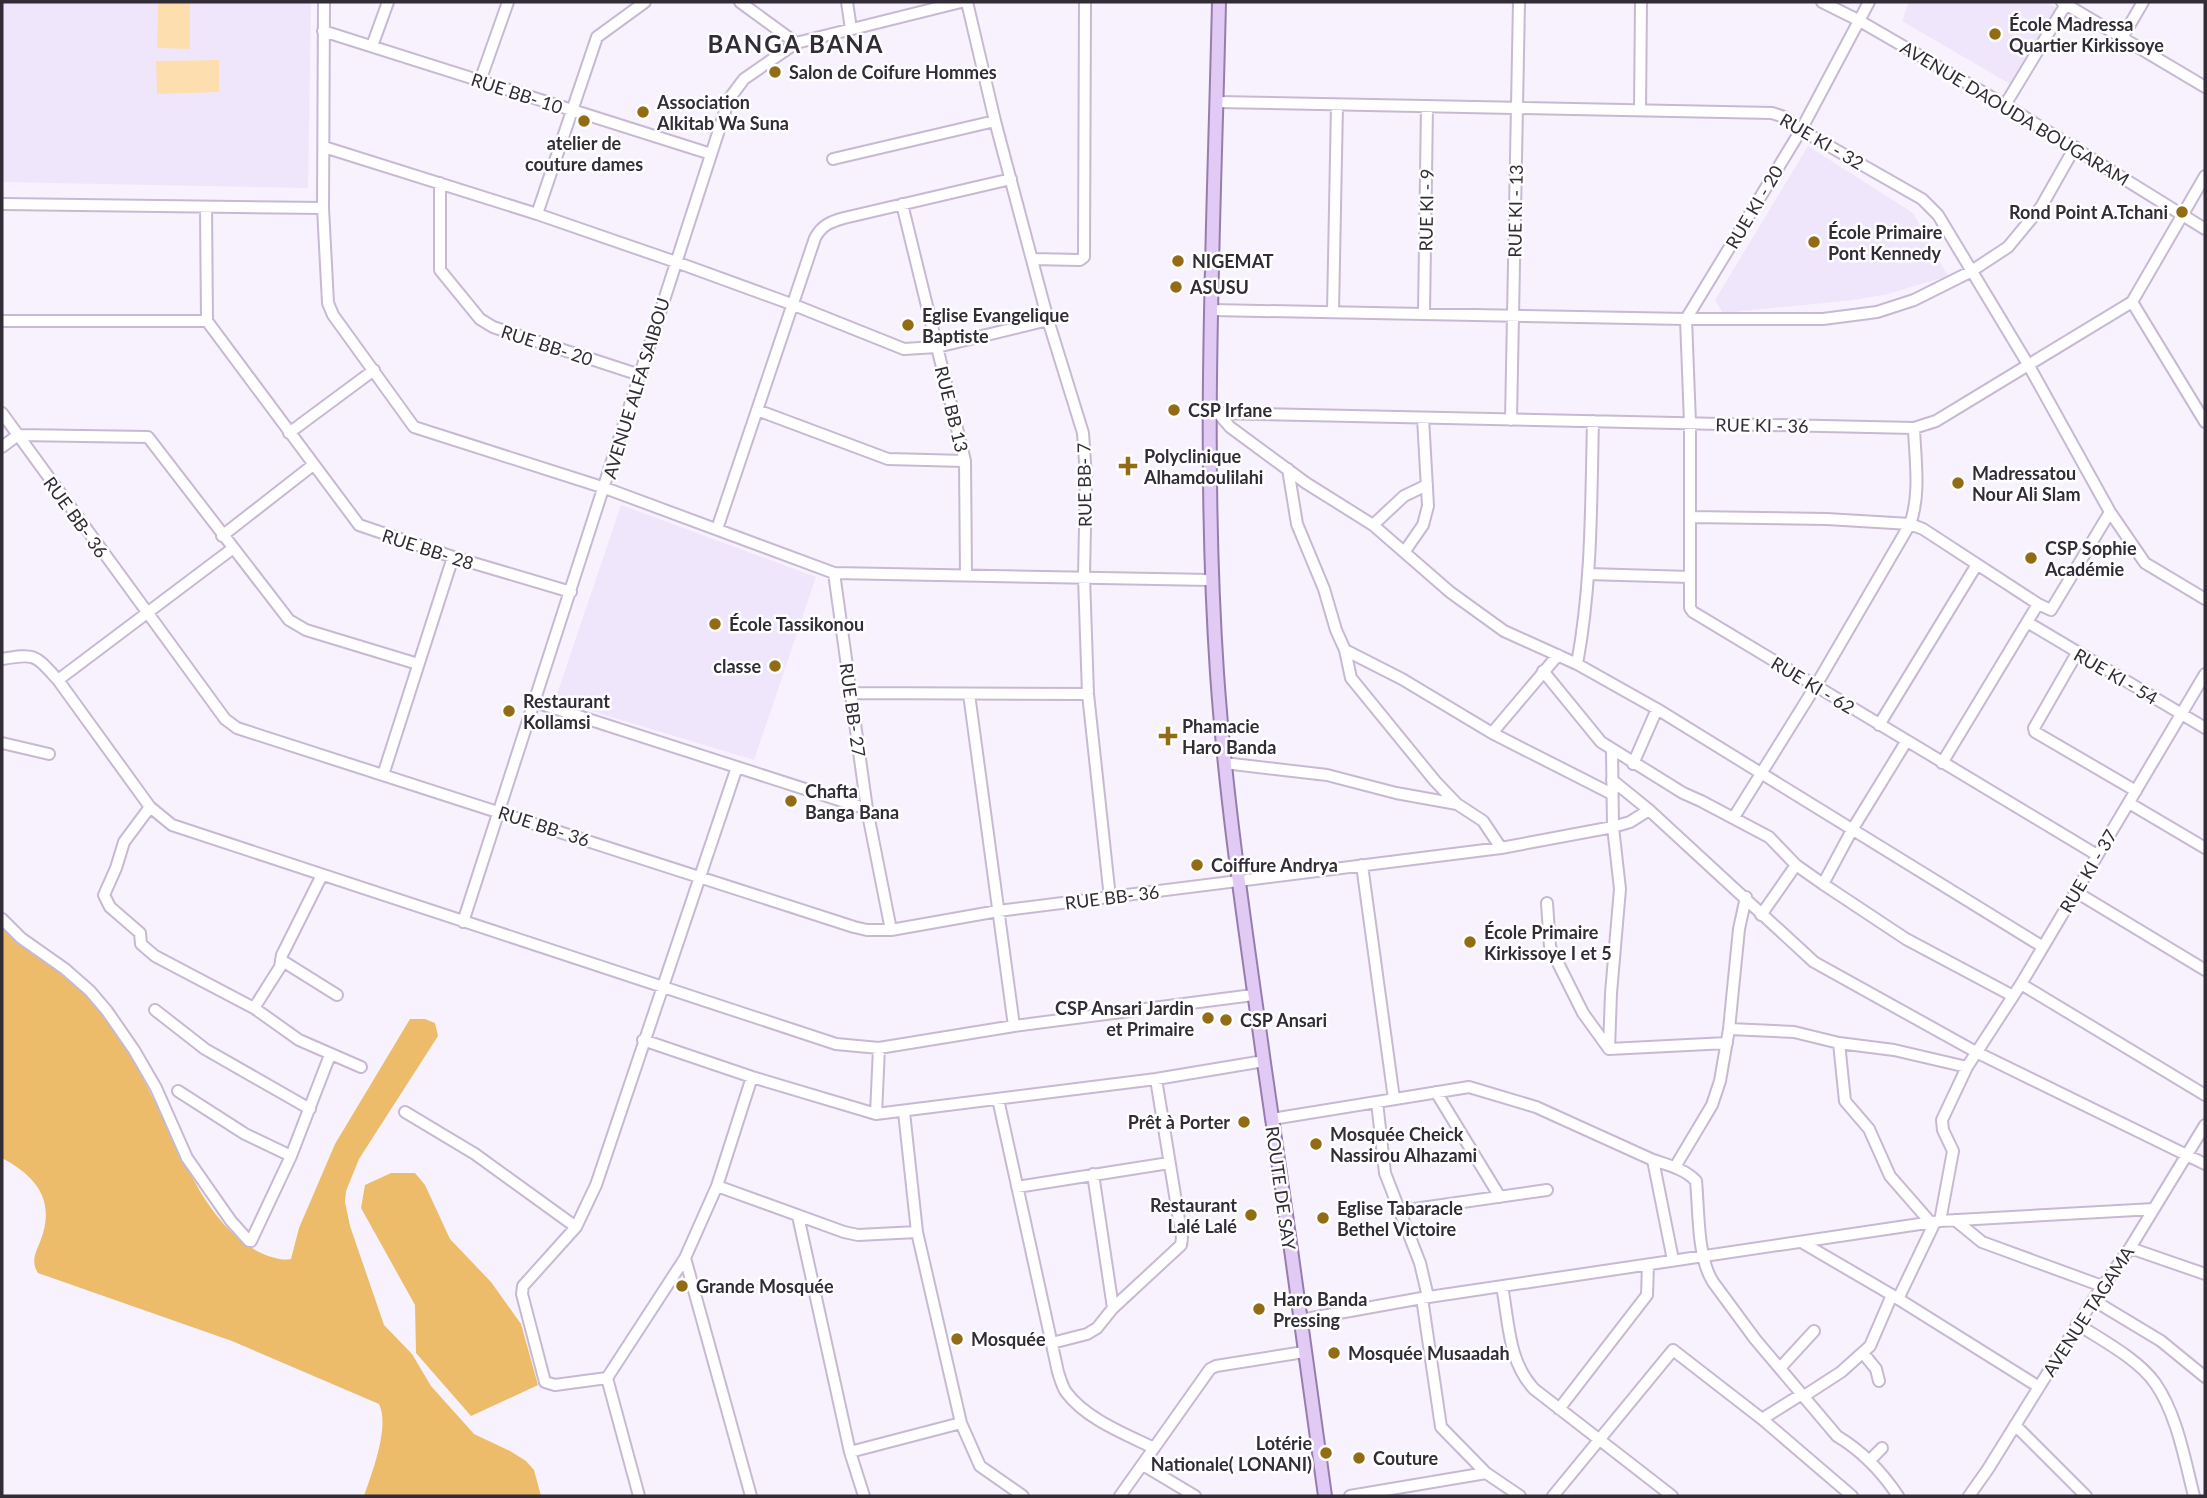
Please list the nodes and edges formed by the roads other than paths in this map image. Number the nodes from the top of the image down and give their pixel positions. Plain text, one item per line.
1 (324, 2) edge
2 (388, 2) edge
3 (508, 2) edge
4 (644, 2) edge
5 (740, 2) edge
6 (847, 2) edge
7 (961, 2) edge
8 (967, 2) edge
9 (1085, 2) edge
10 (1219, 2) edge
11 (1519, 2) edge
12 (1641, 2) edge
13 (1822, 2) edge
14 (1869, 2) edge
15 (2143, 2) edge
16 (2064, 3) edge
17 (1858, 20) junction
18 (850, 29) junction
19 (324, 31) junction
20 (2122, 38) junction
21 (796, 43) junction
22 (372, 46) junction
23 (480, 81) junction
24 (2205, 87) edge
25 (1217, 102) junction
26 (2005, 104) junction
27 (1337, 105) junction
28 (1427, 106) junction
29 (1518, 108) junction
30 (572, 110) junction
31 (1640, 110) junction
32 (995, 121) junction
33 (1801, 130) junction
34 (324, 147) junction
35 (2075, 147) junction
36 (711, 155) junction
37 (833, 159) dead end
38 (2205, 176) edge
39 (1011, 179) junction
40 (440, 183) junction
41 (2, 204) edge
42 (902, 204) junction
43 (206, 208) junction
44 (323, 208) junction
45 (537, 214) junction
46 (2183, 214) junction
47 (2205, 229) edge
48 (1032, 259) junction
49 (676, 261) junction
50 (1970, 272) junction
51 (2132, 302) junction
52 (794, 305) junction
53 (1212, 310) junction
54 (1333, 312) junction
55 (1424, 314) junction
56 (1513, 316) junction
57 (1686, 319) junction
58 (1048, 320) junction
59 (2, 321) edge
60 (207, 321) junction
61 (937, 347) junction
62 (2029, 366) junction
63 (374, 370) junction
64 (640, 375) junction
65 (757, 410) junction
66 (2, 413) edge
67 (1215, 413) junction
68 (1423, 418) junction
69 (1511, 420) junction
70 (1593, 421) junction
71 (2205, 422) edge
72 (1690, 423) junction
73 (1914, 428) junction
74 (289, 433) junction
75 (18, 435) junction
76 (2, 447) edge
77 (965, 461) junction
78 (313, 465) junction
79 (1288, 469) junction
80 (1427, 485) junction
81 (605, 488) junction
82 (2110, 512) junction
83 (1691, 517) junction
84 (1373, 524) junction
85 (1910, 524) junction
86 (717, 530) junction
87 (222, 536) junction
88 (232, 549) junction
89 (1405, 551) junction
90 (453, 557) junction
91 (1976, 566) junction
92 (834, 573) junction
93 (1588, 574) junction
94 (966, 575) junction
95 (1084, 577) junction
96 (1690, 577) junction
97 (1211, 580) junction
98 (570, 593) junction
99 (2205, 599) edge
100 (2038, 604) junction
101 (147, 613) junction
102 (2027, 622) junction
103 (1345, 650) junction
104 (2077, 653) junction
105 (1558, 655) junction
106 (2, 659) edge
107 (418, 664) junction
108 (1577, 664) junction
109 (1543, 671) junction
110 (2205, 674) edge
111 (58, 680) junction
112 (1815, 687) junction
113 (850, 693) junction
114 (969, 694) junction
115 (1088, 694) junction
116 (535, 702) junction
117 (1657, 709) junction
118 (2180, 714) junction
119 (1879, 725) junction
120 (2205, 728) edge
121 (1492, 733) junction
122 (1906, 742) junction
123 (2, 743) edge
124 (1612, 749) junction
125 (49, 754) dead end
126 (1224, 763) junction
127 (1942, 763) junction
128 (1633, 764) junction
129 (737, 767) junction
130 (1760, 773) junction
131 (383, 775) junction
132 (1612, 780) junction
133 (2136, 791) junction
134 (1612, 794) junction
135 (2129, 803) junction
136 (1457, 804) junction
137 (150, 807) junction
138 (867, 809) junction
139 (1650, 810) junction
140 (499, 811) junction
141 (1734, 817) junction
142 (1613, 827) junction
143 (1852, 830) junction
144 (1501, 848) junction
145 (2205, 848) edge
146 (2098, 855) junction
147 (1362, 865) junction
148 (1796, 865) junction
149 (322, 875) junction
150 (700, 876) junction
151 (1239, 880) junction
152 (1824, 884) junction
153 (2076, 892) junction
154 (1746, 897) junction
155 (1110, 898) junction
156 (1546, 903) dead end
157 (998, 911) junction
158 (1761, 915) junction
159 (2, 919) edge
160 (463, 922) junction
161 (891, 930) junction
162 (2043, 947) junction
163 (281, 960) junction
164 (2205, 970) edge
165 (2021, 984) junction
166 (661, 987) junction
167 (337, 995) dead end
168 (1254, 995) junction
169 (2013, 996) junction
170 (254, 1008) junction
171 (155, 1010) dead end
172 (1014, 1026) junction
173 (1729, 1029) junction
174 (643, 1040) junction
175 (1727, 1043) junction
176 (1839, 1043) junction
177 (879, 1048) junction
178 (1609, 1049) junction
179 (1976, 1052) junction
180 (330, 1055) junction
181 (1264, 1061) junction
182 (361, 1067) dead end
183 (1967, 1067) junction
184 (752, 1077) junction
185 (1156, 1079) junction
186 (178, 1091) dead end
187 (1436, 1092) junction
188 (2205, 1095) edge
189 (998, 1099) junction
190 (1394, 1099) junction
191 (1377, 1102) junction
192 (310, 1109) junction
193 (404, 1112) dead end
194 (904, 1112) junction
195 (876, 1114) junction
196 (1272, 1119) junction
197 (2205, 1125) edge
198 (291, 1156) junction
199 (2187, 1156) junction
200 (1653, 1160) junction
201 (1169, 1163) junction
202 (2205, 1164) edge
203 (1675, 1167) junction
204 (1093, 1174) junction
205 (717, 1186) junction
206 (1017, 1186) junction
207 (1547, 1190) dead end
208 (1500, 1197) junction
209 (2154, 1209) junction
210 (1400, 1211) junction
211 (798, 1216) junction
212 (1955, 1220) junction
213 (1935, 1222) junction
214 (576, 1227) junction
215 (917, 1232) junction
216 (1803, 1243) junction
217 (2130, 1248) junction
218 (1704, 1256) junction
219 (685, 1258) junction
220 (1673, 1261) junction
221 (1648, 1265) junction
222 (2205, 1274) edge
223 (1503, 1286) junction
224 (2102, 1286) junction
225 (1895, 1297) junction
226 (1425, 1298) junction
227 (2093, 1300) junction
228 (1113, 1308) junction
229 (1300, 1320) junction
230 (2077, 1324) junction
231 (1814, 1331) dead end
232 (1052, 1343) junction
233 (1304, 1352) junction
234 (1863, 1353) junction
235 (1780, 1368) junction
236 (2205, 1377) edge
237 (607, 1378) junction
238 (1879, 1381) dead end
239 (2039, 1387) junction
240 (1803, 1395) junction
241 (1559, 1409) junction
242 (1762, 1419) junction
243 (961, 1423) junction
244 (2015, 1425) junction
245 (1599, 1440) junction
246 (1154, 1448) junction
247 (1882, 1448) dead end
248 (850, 1452) junction
249 (1870, 1461) junction
250 (1143, 1465) junction
251 (1486, 1473) junction
252 (639, 1496) edge
253 (751, 1496) edge
254 (864, 1496) edge
255 (1023, 1496) edge
256 (1120, 1496) edge
257 (1195, 1496) edge
258 (1325, 1496) edge
259 (1350, 1496) edge
260 (1520, 1496) edge
261 (1553, 1496) edge
262 (1672, 1496) edge
263 (1852, 1496) edge
264 (1898, 1496) edge
265 (1969, 1496) edge
266 (2086, 1496) edge
267 (2193, 1496) edge

1 - 19 street
2 - 22 street
3 - 23 street
4 - 30 street
5 - 21 street
6 - 18 street
7 - 18 street, AVENUE ALFA SAIBOU
8 - 32 street, RUE BB- 7
9 - 48 street
10 - 25 main road, ROUTE DE SAY
11 - 29 street, RUE KI - 13
12 - 31 street
13 - 17 street, AVENUE DAOUDA BOUGARAM
14 - 17 street, RUE KI - 20
15 - 20 street
16 - 20 street
16 - 26 street
17 - 26 street, AVENUE DAOUDA BOUGARAM
17 - 33 street, RUE KI - 20
18 - 21 street, AVENUE ALFA SAIBOU
19 - 22 street, RUE BB- 10
19 - 34 street
20 - 24 street
21 - 36 street, AVENUE ALFA SAIBOU
22 - 23 street, RUE BB- 10
23 - 30 street, RUE BB- 10
25 - 27 street, RUE KI - 32
25 - 53 main road, ROUTE DE SAY
26 - 35 street, AVENUE DAOUDA BOUGARAM
27 - 28 street, RUE KI - 32
27 - 54 street
28 - 29 street, RUE KI - 32
28 - 55 street, RUE KI - 9
29 - 31 street, RUE KI - 32
29 - 56 street, RUE KI - 13
30 - 36 street, RUE BB- 10
30 - 45 street
31 - 33 street, RUE KI - 32
32 - 37 street
32 - 39 street, RUE BB- 7
33 - 50 street, RUE KI - 32
33 - 57 street, RUE KI - 20
34 - 40 street
34 - 44 street
35 - 46 street, AVENUE DAOUDA BOUGARAM
35 - 50 street
36 - 49 street, AVENUE ALFA SAIBOU
38 - 46 street, RUE KI - 36
39 - 42 street
39 - 48 street, RUE BB- 7
40 - 45 street
40 - 64 street, RUE BB- 20
41 - 43 street
42 - 52 street
42 - 61 street, RUE BB 13
43 - 44 street
43 - 60 street
44 - 63 street
45 - 49 street
46 - 47 street, AVENUE DAOUDA BOUGARAM
46 - 51 street, RUE KI - 36
48 - 58 street, RUE BB- 7
49 - 52 street
49 - 64 street, AVENUE ALFA SAIBOU
50 - 57 street
50 - 62 street, RUE KI - 32
51 - 62 street, RUE KI - 36
51 - 71 street
52 - 61 street
52 - 65 street
53 - 54 street
53 - 67 main road, ROUTE DE SAY
54 - 55 street
55 - 56 street
56 - 57 street
56 - 69 street, RUE KI - 13
57 - 72 street
58 - 61 street
58 - 95 street, RUE BB- 7
59 - 60 street
60 - 74 street, RUE BB- 28
61 - 77 street, RUE BB 13
62 - 73 street, RUE KI - 36
62 - 82 street, RUE KI - 32
63 - 74 street
63 - 81 street
64 - 81 street, AVENUE ALFA SAIBOU
65 - 77 street
65 - 86 street
66 - 75 street, RUE BB- 36
67 - 68 street, RUE KI - 36
67 - 79 street
67 - 97 main road, ROUTE DE SAY
68 - 69 street, RUE KI - 36
68 - 80 street
69 - 70 street, RUE KI - 36
70 - 72 street, RUE KI - 36
70 - 93 street
72 - 73 street, RUE KI - 36
72 - 83 street, RUE KI - 62
73 - 85 street
74 - 78 street, RUE BB- 28
75 - 76 street
75 - 87 street
75 - 101 street, RUE BB- 36
77 - 94 street, RUE BB 13
78 - 87 street
78 - 90 street, RUE BB- 28
79 - 84 street
79 - 103 street
80 - 84 street
80 - 89 street
81 - 86 street
81 - 98 street, AVENUE ALFA SAIBOU
82 - 99 street, RUE KI - 32
82 - 100 street
83 - 85 street
83 - 96 street, RUE KI - 62
84 - 89 street
85 - 91 street
85 - 112 street
86 - 92 street
87 - 88 street
88 - 101 street
88 - 107 street
89 - 105 street
90 - 98 street, RUE BB- 28
90 - 107 street
91 - 100 street
91 - 119 street
92 - 94 street
92 - 113 street, RUE BB- 27
93 - 96 street
93 - 108 street
94 - 95 street
95 - 97 street
95 - 115 street, RUE BB- 7
96 - 112 street, RUE KI - 62
97 - 126 main road, ROUTE DE SAY
98 - 116 street, AVENUE ALFA SAIBOU
100 - 102 street
101 - 111 street
101 - 131 street, RUE BB- 36
102 - 104 street, RUE KI - 54
102 - 127 street
103 - 121 street
103 - 136 street
104 - 118 street, RUE KI - 54
104 - 133 street
105 - 108 street
105 - 109 street
106 - 111 street
107 - 131 street
108 - 117 street
109 - 121 street
109 - 124 street
110 - 118 street, RUE KI - 37
111 - 137 street
112 - 119 street, RUE KI - 62
112 - 130 street
113 - 114 street
113 - 138 street, RUE BB- 27
114 - 115 street
114 - 157 street
115 - 155 street, RUE BB- 7
116 - 129 street
116 - 140 street, AVENUE ALFA SAIBOU
117 - 128 street
117 - 130 street
118 - 120 street, RUE KI - 54
118 - 133 street, RUE KI - 37
119 - 122 street, RUE KI - 62
121 - 134 street
122 - 127 street, RUE KI - 62
122 - 143 street
123 - 125 street
124 - 128 street
124 - 132 street
126 - 136 street
126 - 151 main road, ROUTE DE SAY
127 - 146 street, RUE KI - 62
128 - 141 street
129 - 138 street
129 - 150 street
130 - 141 street
130 - 143 street
131 - 140 street, RUE BB- 36
132 - 134 street
132 - 139 street
133 - 135 street, RUE KI - 37
134 - 142 street
135 - 145 street
135 - 146 street, RUE KI - 37
136 - 144 street
137 - 149 street
137 - 170 street
138 - 161 street, RUE BB- 27
139 - 142 street, RUE BB- 36
139 - 154 street
140 - 150 street, RUE BB- 36
140 - 160 street, AVENUE ALFA SAIBOU
141 - 148 street
142 - 144 street, RUE BB- 36
142 - 178 street
143 - 152 street
143 - 162 street
144 - 147 street, RUE BB- 36
146 - 153 street, RUE KI - 37
147 - 151 street, RUE BB- 36
147 - 190 street
148 - 152 street
148 - 158 street
149 - 160 street
149 - 163 street
150 - 161 street, RUE BB- 36
150 - 166 street
151 - 155 street, RUE BB- 36
151 - 168 main road, ROUTE DE SAY
152 - 169 street
153 - 162 street, RUE KI - 37
153 - 164 street
154 - 158 street
154 - 173 street
155 - 157 street, RUE BB- 36
156 - 178 street
157 - 161 street, RUE BB- 36
157 - 172 street
158 - 179 street
159 - 198 street
160 - 166 street
162 - 165 street, RUE KI - 37
163 - 167 street
163 - 170 street
165 - 169 street, RUE KI - 37
165 - 188 street
166 - 174 street
166 - 177 street
168 - 172 street
168 - 181 main road, ROUTE DE SAY
169 - 179 street, RUE KI - 37
170 - 180 street
171 - 192 street
172 - 177 street
173 - 175 street
173 - 176 street
174 - 184 street
174 - 214 street
175 - 178 street
175 - 203 street
176 - 183 street
176 - 213 street
177 - 195 street
179 - 183 street, RUE KI - 37
179 - 199 street
180 - 182 street
180 - 192 street
181 - 185 street
181 - 196 main road, ROUTE DE SAY
183 - 213 street, RUE KI - 37
184 - 195 street
184 - 205 street
185 - 189 street
185 - 201 street
186 - 198 street
187 - 190 street
187 - 200 street
187 - 208 street
189 - 194 street
189 - 206 street
190 - 191 street
191 - 196 street
191 - 210 street
192 - 198 street
193 - 214 street
194 - 195 street
194 - 215 street
196 - 229 main road, ROUTE DE SAY
197 - 199 street, AVENUE TAGAMA
199 - 202 street
199 - 209 street, AVENUE TAGAMA
200 - 203 street
200 - 220 street
201 - 204 street
201 - 228 street
203 - 218 street
204 - 206 street
204 - 228 street
205 - 211 street
205 - 219 street
206 - 232 street
207 - 208 street
208 - 210 street
209 - 212 street
209 - 217 street, AVENUE TAGAMA
210 - 226 street
211 - 215 street
211 - 248 street
212 - 213 street
212 - 224 street
213 - 216 street
213 - 225 street, RUE KI - 37
214 - 237 street
215 - 243 street
216 - 218 street
216 - 225 street
217 - 222 street
217 - 224 street, AVENUE TAGAMA
218 - 220 street
218 - 235 street
219 - 237 street
219 - 253 street
220 - 221 street
221 - 223 street
221 - 241 street
223 - 226 street
223 - 241 street
224 - 227 street, AVENUE TAGAMA
225 - 234 street, RUE KI - 37
225 - 239 street
226 - 229 street
226 - 251 street
227 - 230 street, AVENUE TAGAMA
227 - 236 street
228 - 232 street
229 - 233 main road, ROUTE DE SAY
230 - 239 street, AVENUE TAGAMA
230 - 267 street
231 - 235 street
232 - 246 street
233 - 246 street
233 - 258 main road, ROUTE DE SAY
234 - 238 street
234 - 240 street, RUE KI - 37
235 - 240 street
237 - 252 street
239 - 244 street, AVENUE TAGAMA
240 - 242 street, RUE KI - 37
240 - 249 street
241 - 245 street
242 - 245 street
242 - 263 street
243 - 248 street
243 - 255 street
244 - 265 street, AVENUE TAGAMA
244 - 266 street
245 - 261 street
245 - 262 street
246 - 250 street
247 - 249 street
248 - 254 street
249 - 264 street
250 - 256 street
250 - 257 street
251 - 259 street
251 - 260 street

